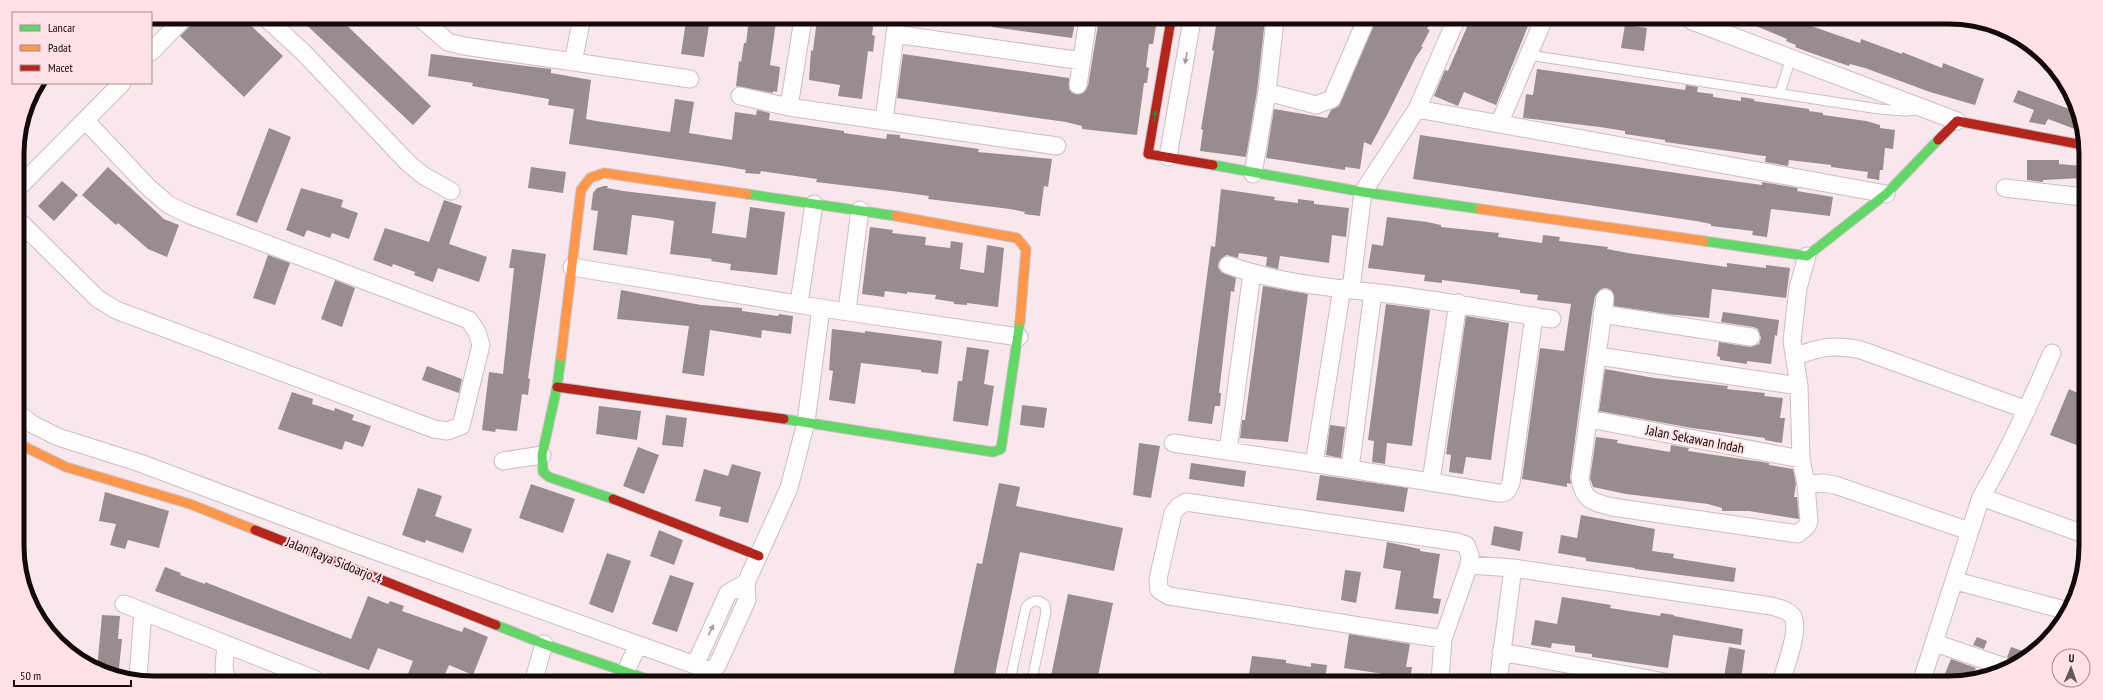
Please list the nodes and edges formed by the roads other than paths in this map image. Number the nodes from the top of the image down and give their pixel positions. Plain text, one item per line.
1 (178, 24) edge
2 (272, 24) edge
3 (427, 24) edge
4 (581, 24) edge
5 (802, 24) edge
6 (1087, 24) edge
7 (1170, 24) edge
8 (1191, 24) edge
9 (1275, 24) edge
10 (1364, 24) edge
11 (1454, 24) edge
12 (1542, 24) edge
13 (1700, 24) edge
14 (896, 26) edge
15 (152, 51) edge
16 (1529, 55) junction
17 (1791, 58) junction
18 (1082, 61) junction
19 (573, 62) junction
20 (690, 79) dead end
21 (121, 84) edge
22 (1078, 85) dead end
23 (1267, 92) junction
24 (1780, 92) junction
25 (740, 96) dead end
26 (789, 106) junction
27 (1418, 109) junction
28 (1926, 109) junction
29 (86, 121) junction
30 (884, 121) junction
31 (1957, 121) junction
32 (1499, 124) junction
33 (2078, 144) edge
34 (1057, 146) dead end
35 (1168, 157) junction
36 (1253, 174) junction
37 (24, 182) edge
38 (2005, 188) dead end
39 (451, 191) dead end
40 (1363, 192) junction
41 (1886, 194) junction
42 (2079, 196) edge
43 (814, 204) junction
44 (860, 210) junction
45 (24, 226) edge
46 (1807, 256) junction
47 (1228, 264) dead end
48 (572, 267) junction
49 (1252, 273) junction
50 (1347, 289) junction
51 (1373, 292) junction
52 (1458, 303) junction
53 (799, 304) junction
54 (821, 308) junction
55 (847, 310) junction
56 (1534, 316) junction
57 (1552, 319) dead end
58 (1019, 337) junction
59 (1751, 337) dead end
60 (2052, 353) dead end
61 (1598, 356) junction
62 (1795, 356) junction
63 (1799, 386) junction
64 (557, 387) junction
65 (2027, 410) junction
66 (24, 418) edge
67 (1589, 419) junction
68 (806, 422) junction
69 (1173, 443) dead end
70 (24, 446) edge
71 (1228, 450) junction
72 (542, 455) junction
73 (1801, 459) junction
74 (503, 461) dead end
75 (1314, 464) junction
76 (1350, 469) junction
77 (1432, 481) junction
78 (1806, 484) junction
79 (1981, 497) junction
80 (1969, 531) junction
81 (2079, 531) edge
82 (759, 556) junction
83 (1469, 565) junction
84 (1513, 568) junction
85 (1956, 581) junction
86 (124, 604) dead end
87 (2062, 609) edge
88 (143, 611) junction
89 (1443, 639) junction
90 (1935, 643) junction
91 (226, 644) junction
92 (544, 644) junction
93 (638, 645) junction
94 (1501, 652) junction
95 (2000, 665) edge
96 (626, 671) junction
97 (138, 675) edge
98 (226, 676) edge
99 (306, 676) edge
100 (535, 676) edge
101 (639, 676) edge
102 (1011, 676) edge
103 (1033, 676) edge
104 (1440, 676) edge
105 (1499, 676) edge
106 (1632, 676) edge
107 (1784, 676) edge
108 (1923, 676) edge

1 - 15 street
2 - 39 street
3 - 19 street
4 - 19 street
5 - 26 street
6 - 18 street
35 -> 7 street
8 -> 35 street
9 - 23 street
10 - 23 street
11 - 27 street
12 - 16 street
13 - 17 street
14 - 18 street
14 - 30 street
16 - 24 lane
16 - 32 street
17 - 24 lane
17 - 28 street
18 - 22 street
19 - 20 street
21 - 29 street
23 - 36 street
24 - 28 lane
25 - 26 street
26 - 30 street
27 - 32 street
27 - 40 street
28 - 31 street
29 - 37 street
29 - 45 street
30 - 34 street
31 - 33 street
31 - 41 street
32 - 41 street
35 - 36 street
36 - 40 street
38 - 42 street
40 - 46 street
40 - 50 street
41 - 46 street
43 - 44 street
43 - 48 street
43 - 53 street
44 - 55 street
44 - 58 street
46 - 62 street
47 - 49 street
48 - 53 street
48 - 64 street
49 - 50 street
49 - 71 street
50 - 51 street
50 - 75 street
51 - 52 street
51 - 76 street
52 - 56 street
52 - 77 street
53 - 54 street
54 - 55 street
54 - 68 street
55 - 58 street
56 - 57 street
56 - 77 street
58 - 68 street
59 - 61 street
60 - 65 street
61 - 63 street
61 - 67 street
62 - 63 street
62 - 65 street
63 - 73 street
64 - 68 street
64 - 72 street
65 - 79 street
66 - 93 street
67 - 73 street, Jalan Sekawan Indah
67 - 78 street
68 - 82 street
69 - 71 street
70 - 92 street, Jalan Raya Sidoarjo 4
71 - 75 street
72 - 74 street
72 - 82 street
73 - 78 street
75 - 76 street
76 - 77 street
78 - 80 street
79 - 80 street
79 - 81 street
80 - 85 street
82 - 93 street
83 - 84 street
83 - 89 street
83 - 89 street
84 - 94 street
84 - 107 street
85 - 87 street
85 - 90 street
86 - 88 street
88 - 91 street
88 - 97 street
89 - 104 street
90 - 95 street
90 - 108 street
91 - 98 street
91 - 99 street
92 - 96 street, Jalan Raya Sidoarjo 4
92 - 100 street
93 - 96 street
94 - 105 street
94 - 106 street
96 - 101 street, Jalan Raya Sidoarjo 4
102 - 103 lane

